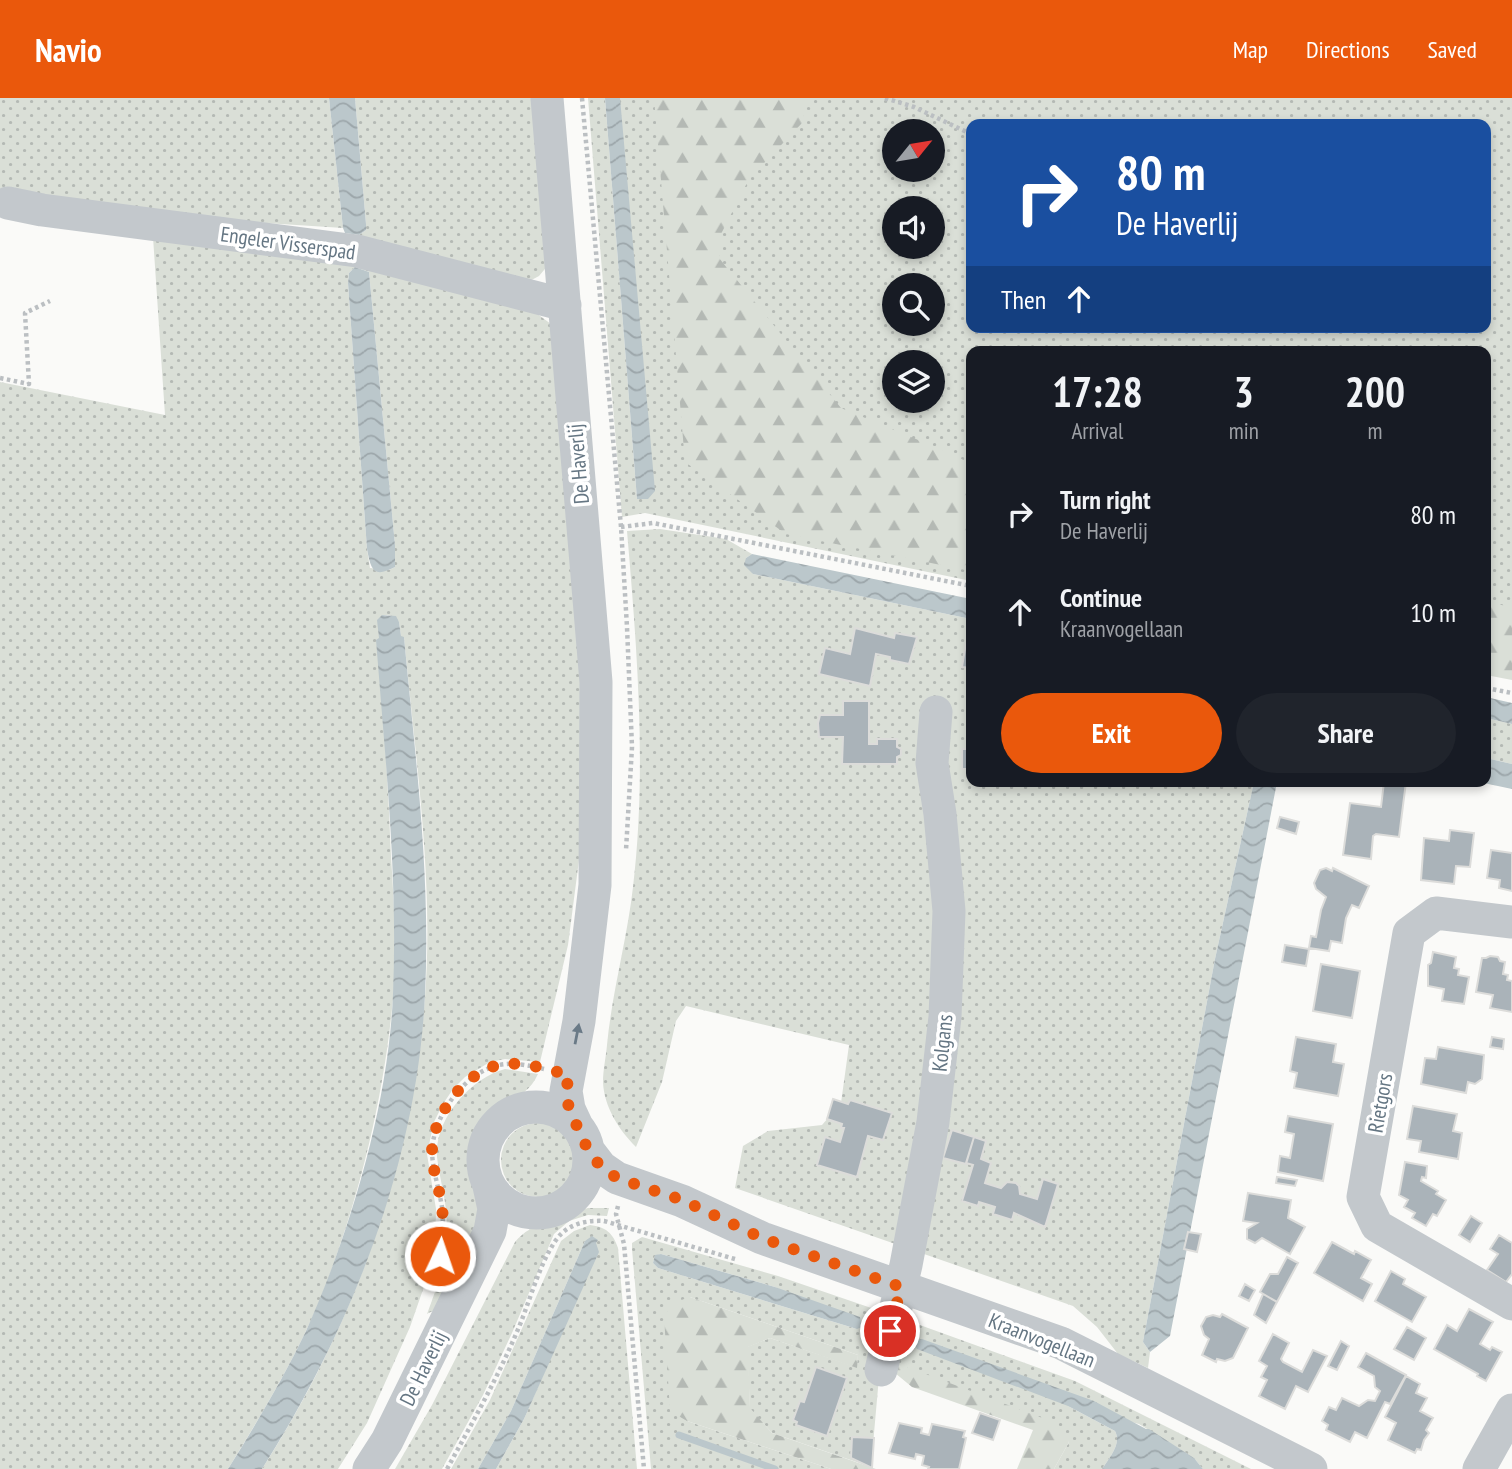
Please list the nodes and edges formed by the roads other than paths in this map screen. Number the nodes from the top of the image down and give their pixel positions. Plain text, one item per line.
1 (547, 98) edge
2 (8, 203) dead end
3 (565, 305) junction
4 (936, 712) dead end
5 (594, 831) junction
6 (1512, 922) edge
7 (521, 1108) junction
8 (582, 1137) junction
9 (489, 1186) junction
10 (555, 1208) junction
11 (762, 1238) junction
12 (901, 1287) junction
13 (1512, 1304) edge
14 (881, 1370) dead end
15 (1512, 1410) edge
16 (369, 1469) edge
17 (385, 1469) edge
18 (1311, 1469) edge
19 (1479, 1469) edge

1 - 3 street, De Haverlij
2 - 3 street, Engeler Visserspad
3 - 5 street, De Haverlij
4 - 12 street, Kolgans
5 - 7 street, De Haverlij
8 -> 5 street, De Haverlij
6 - 13 street, Rietgors
7 - 8 street
7 - 9 street
8 - 10 street
8 - 11 street, Kraanvogellaan
9 - 10 street
9 - 16 street, De Haverlij
10 - 11 street, Kraanvogellaan
10 - 17 street, De Haverlij
11 - 12 street, Kraanvogellaan
12 - 14 street, Kolgans
12 - 18 street, Kraanvogellaan
15 - 19 street

